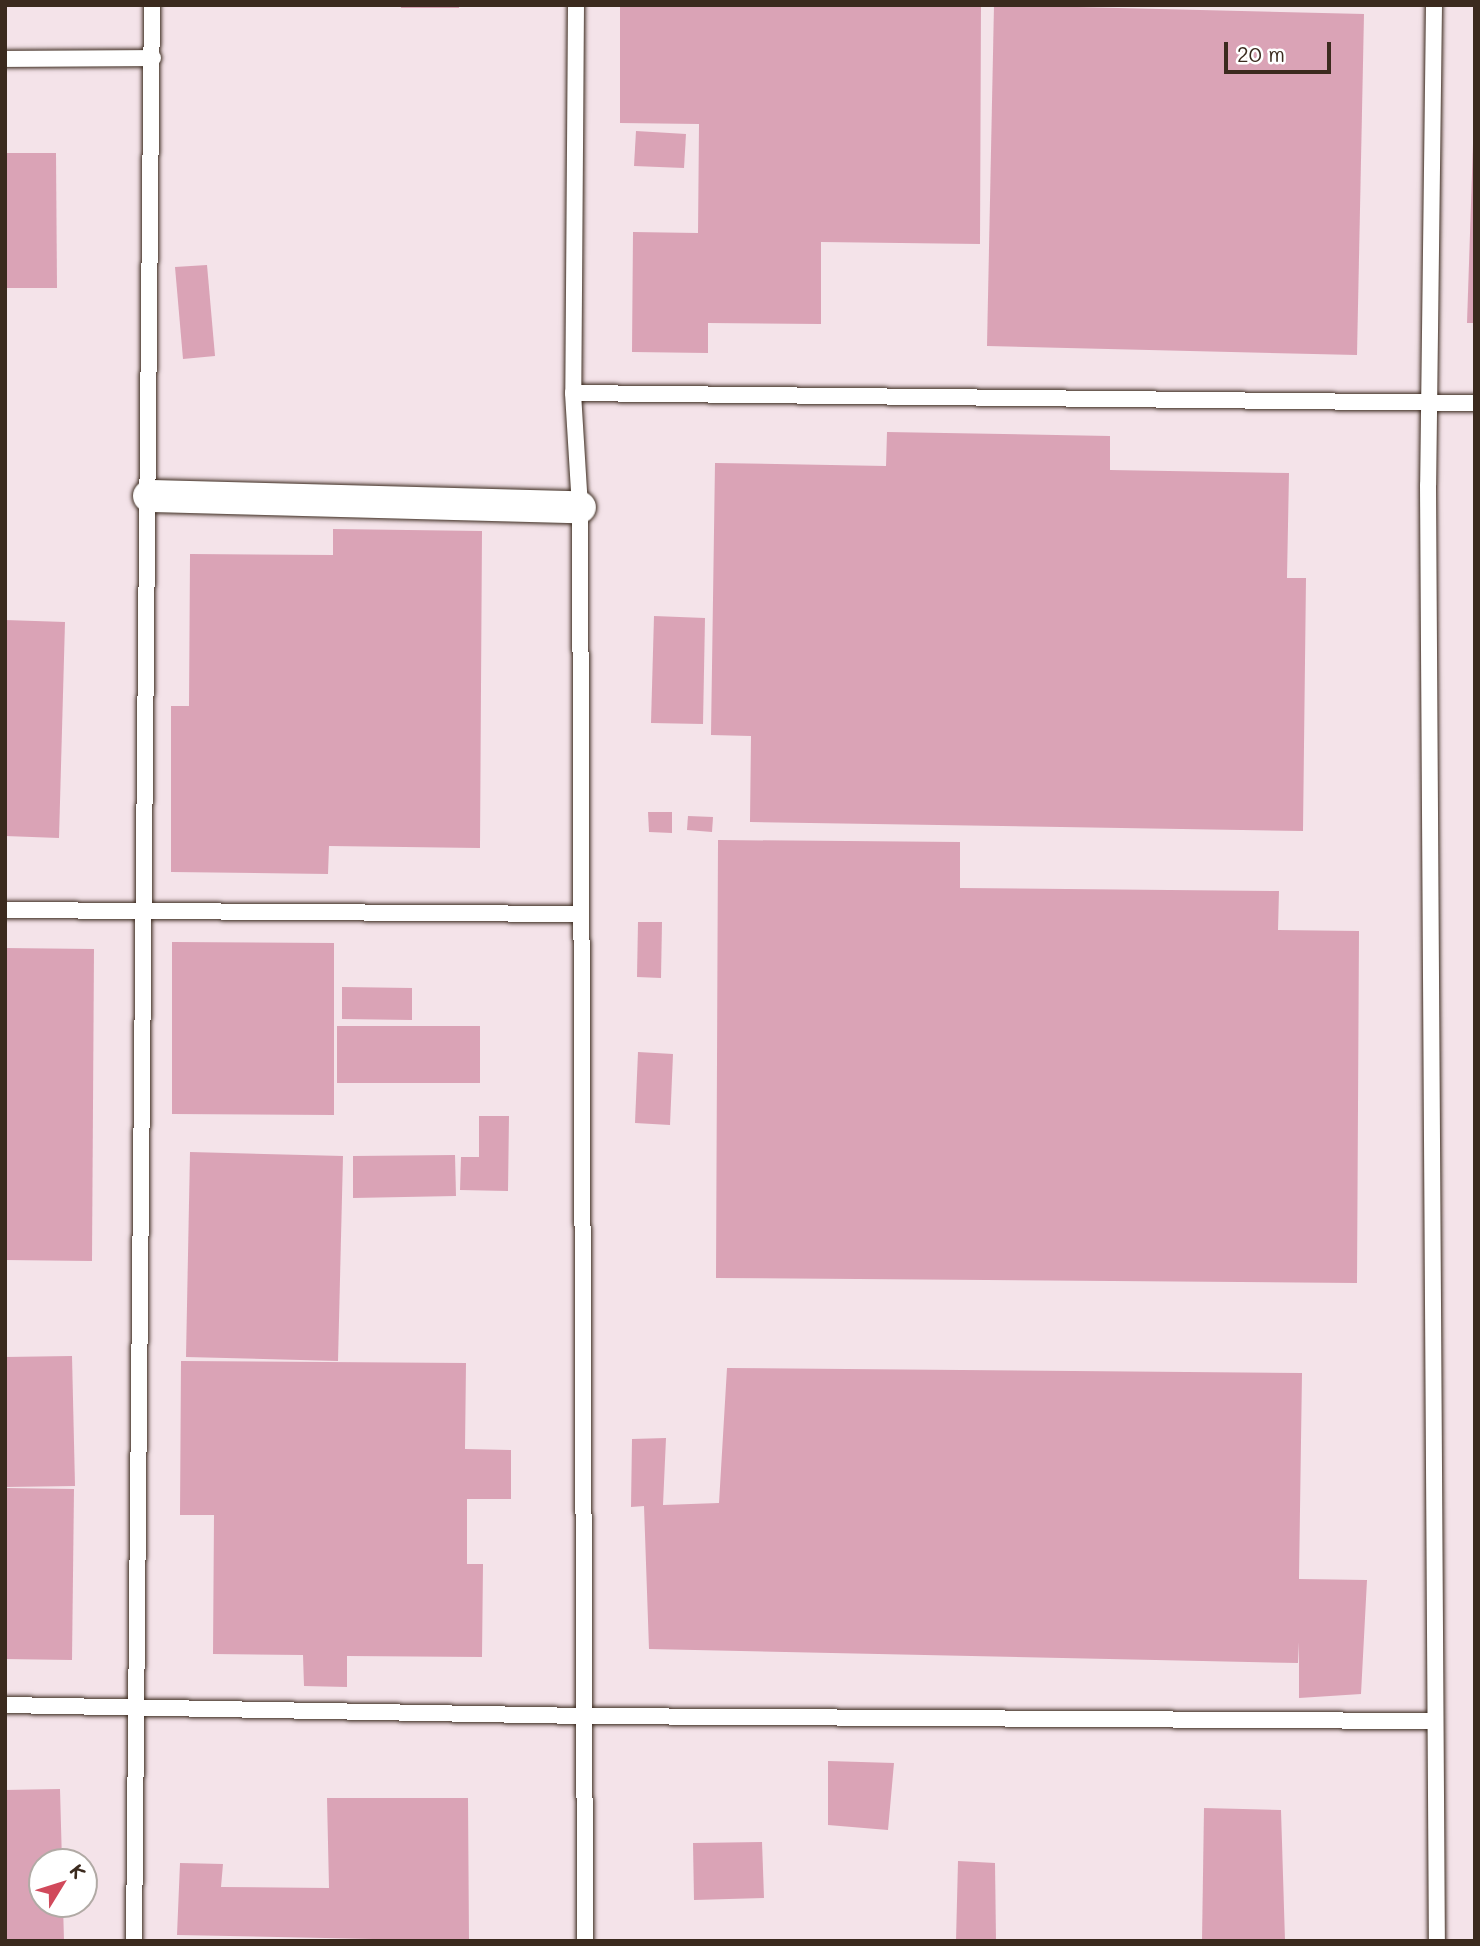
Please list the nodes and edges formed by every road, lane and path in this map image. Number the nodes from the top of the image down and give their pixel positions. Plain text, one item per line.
1 (152, 5) edge
2 (576, 5) edge
3 (1434, 5) edge
4 (153, 58) junction
5 (5, 59) edge
6 (573, 393) junction
7 (1475, 403) edge
8 (1429, 404) junction
9 (149, 496) junction
10 (580, 507) junction
11 (5, 910) edge
12 (144, 914) junction
13 (580, 914) junction
14 (140, 1704) junction
15 (5, 1705) edge
16 (583, 1717) junction
17 (1435, 1721) junction
18 (134, 1941) edge
19 (585, 1941) edge
20 (1437, 1941) edge

1 - 4 lane
2 - 6 lane
3 - 8 lane
4 - 5 lane
4 - 9 lane
6 - 8 lane
6 - 10 lane
7 - 8 lane
8 - 17 lane
9 - 10 street
9 - 12 lane
10 - 13 lane
11 - 12 lane
12 - 13 lane
12 - 14 lane
13 - 16 lane
14 - 15 lane
14 - 16 lane
14 - 18 lane
16 - 17 lane
16 - 19 lane
17 - 20 lane

